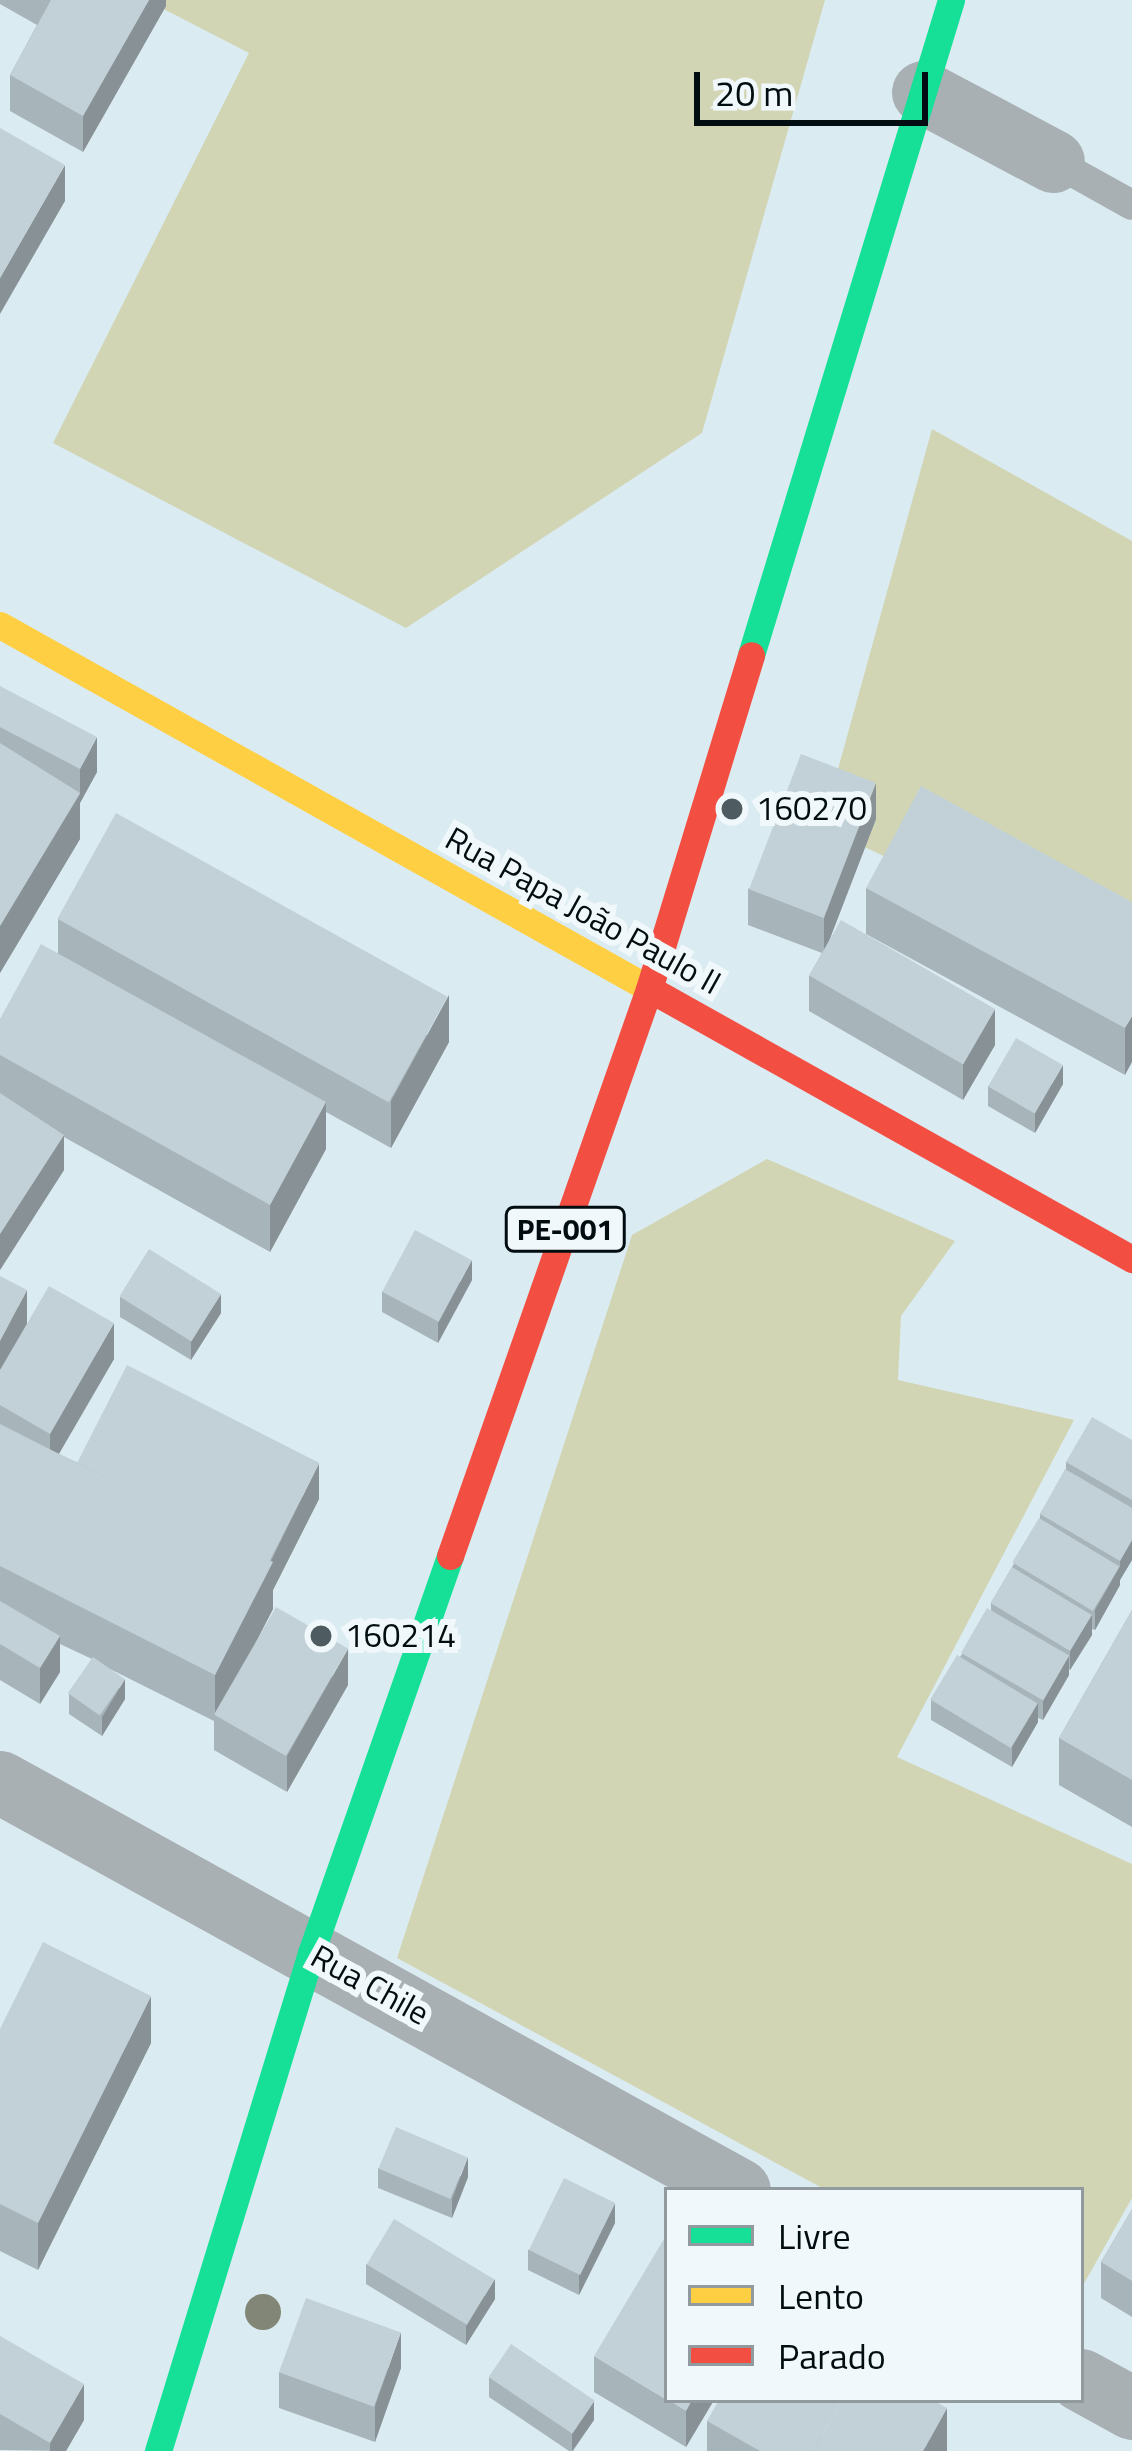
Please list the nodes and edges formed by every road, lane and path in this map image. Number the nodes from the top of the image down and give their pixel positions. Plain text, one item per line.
1 (951, 0) edge
2 (923, 92) junction
3 (1053, 161) joint
4 (1132, 205) edge
5 (0, 626) edge
6 (649, 989) junction
7 (1132, 1258) edge
8 (0, 1782) edge
9 (310, 1953) junction
10 (734, 2187) edge
11 (1084, 2382) edge
12 (1132, 2408) edge
13 (158, 2451) edge

1 - 2 main road, PE-001
2 - 3 street
2 - 6 main road, PE-001
3 - 4 lane
5 - 6 main road, Rua Papa João Paulo II
6 - 7 main road, Rua Papa João Paulo II
6 - 9 main road, PE-001
8 - 9 street, Rua Chile
9 - 10 street, Rua Chile
9 - 13 main road, PE-001
11 - 12 street

